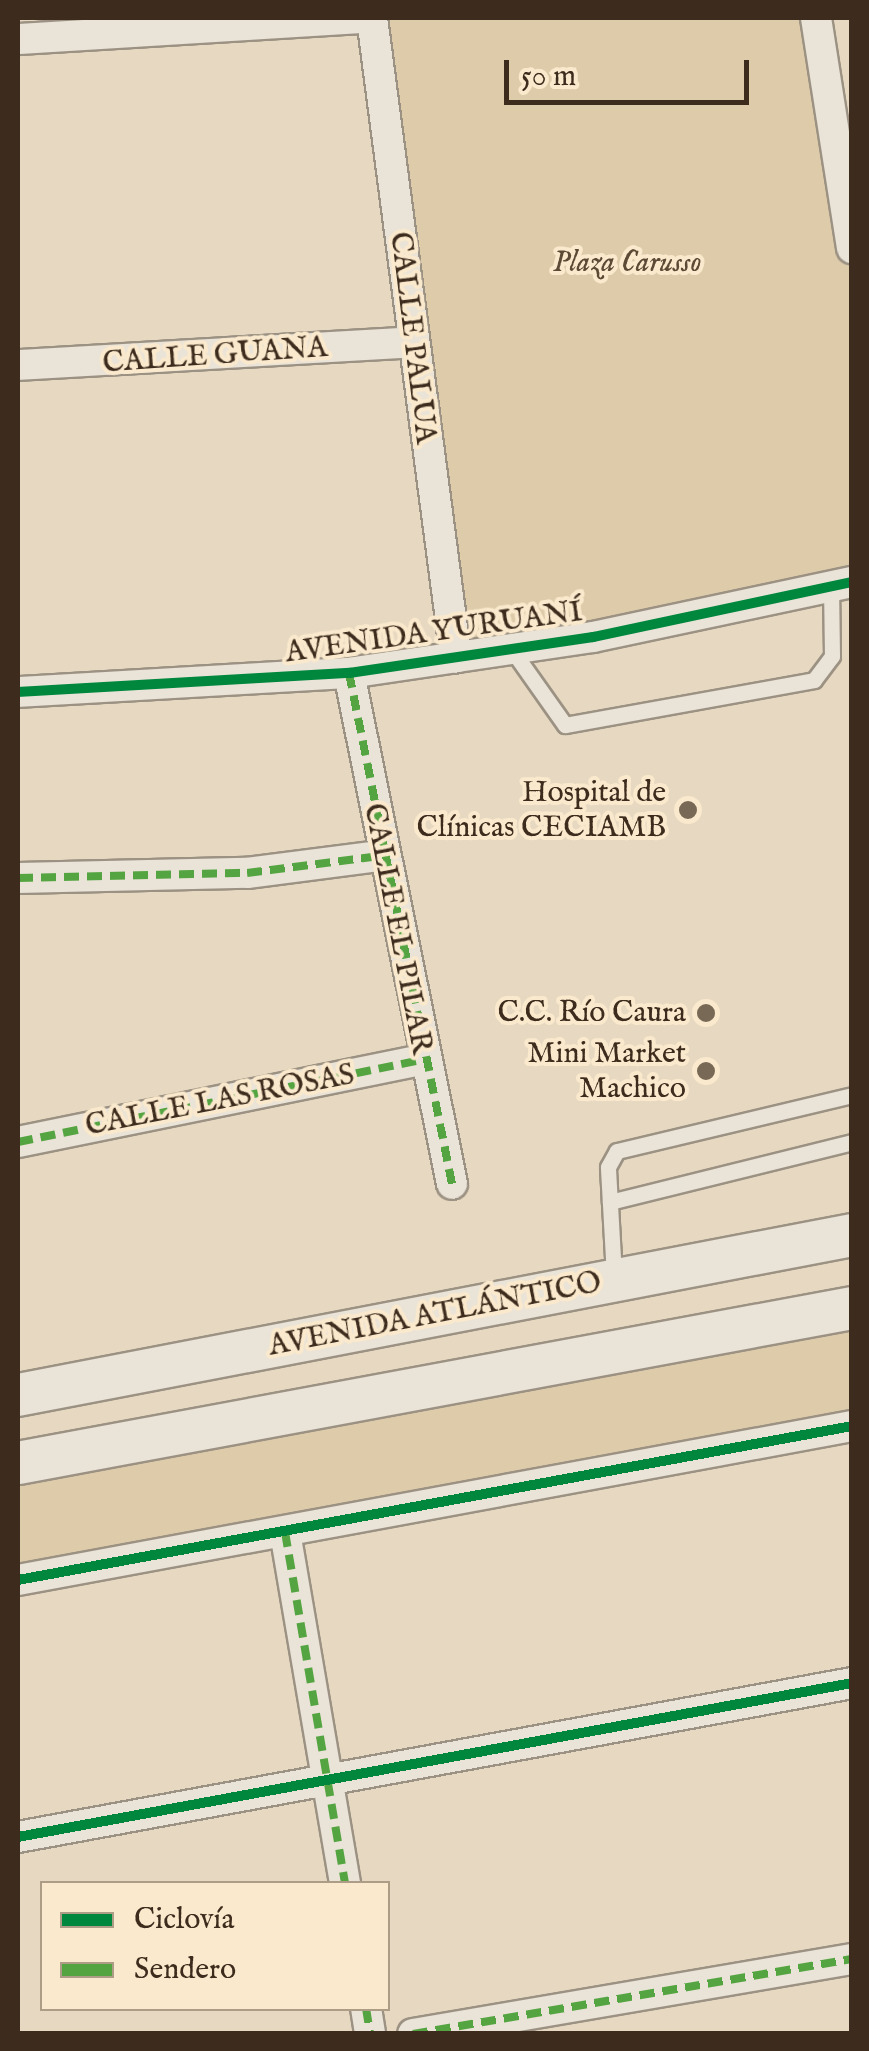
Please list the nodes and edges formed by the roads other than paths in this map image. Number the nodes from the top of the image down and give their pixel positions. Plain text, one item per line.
1 (362, 18) edge
2 (372, 18) edge
3 (816, 18) edge
4 (18, 39) edge
5 (852, 248) edge
6 (412, 342) junction
7 (18, 365) edge
8 (841, 585) edge
9 (512, 650) junction
10 (456, 658) junction
11 (349, 673) junction
12 (18, 692) edge
13 (380, 856) junction
14 (18, 878) edge
15 (422, 1060) junction
16 (852, 1095) edge
17 (18, 1142) edge
18 (852, 1142) edge
19 (452, 1184) dead end
20 (610, 1202) junction
21 (852, 1234) edge
22 (614, 1280) junction
23 (852, 1308) edge
24 (18, 1395) edge
25 (852, 1426) edge
26 (18, 1463) edge
27 (285, 1532) junction
28 (18, 1580) edge
29 (852, 1683) edge
30 (327, 1780) junction
31 (18, 1837) edge
32 (344, 1881) edge
33 (852, 1959) edge
34 (535, 2025) edge
35 (413, 2034) edge

1 - 4 street
2 - 6 street, CALLE PALUA
3 - 5 street
6 - 7 street, CALLE GUANA
6 - 10 street, CALLE PALUA
8 - 9 street, AVENIDA YURUANÍ
8 - 9 lane
9 - 10 street, AVENIDA YURUANÍ
10 - 11 street, AVENIDA YURUANÍ
11 - 12 street, AVENIDA YURUANÍ
11 - 13 street, CALLE EL PILAR
13 - 14 street
13 - 15 street, CALLE EL PILAR
15 - 17 street, CALLE LAS ROSAS
15 - 19 street, CALLE EL PILAR
16 - 20 lane
18 - 20 lane
20 - 22 lane
21 - 22 main road, AVENIDA ATLÁNTICO
22 - 24 main road, AVENIDA ATLÁNTICO
23 - 26 main road
25 - 27 street
27 - 28 street
27 - 30 street
29 - 30 street
30 - 31 street
30 - 32 street
33 - 34 street
34 - 35 street

